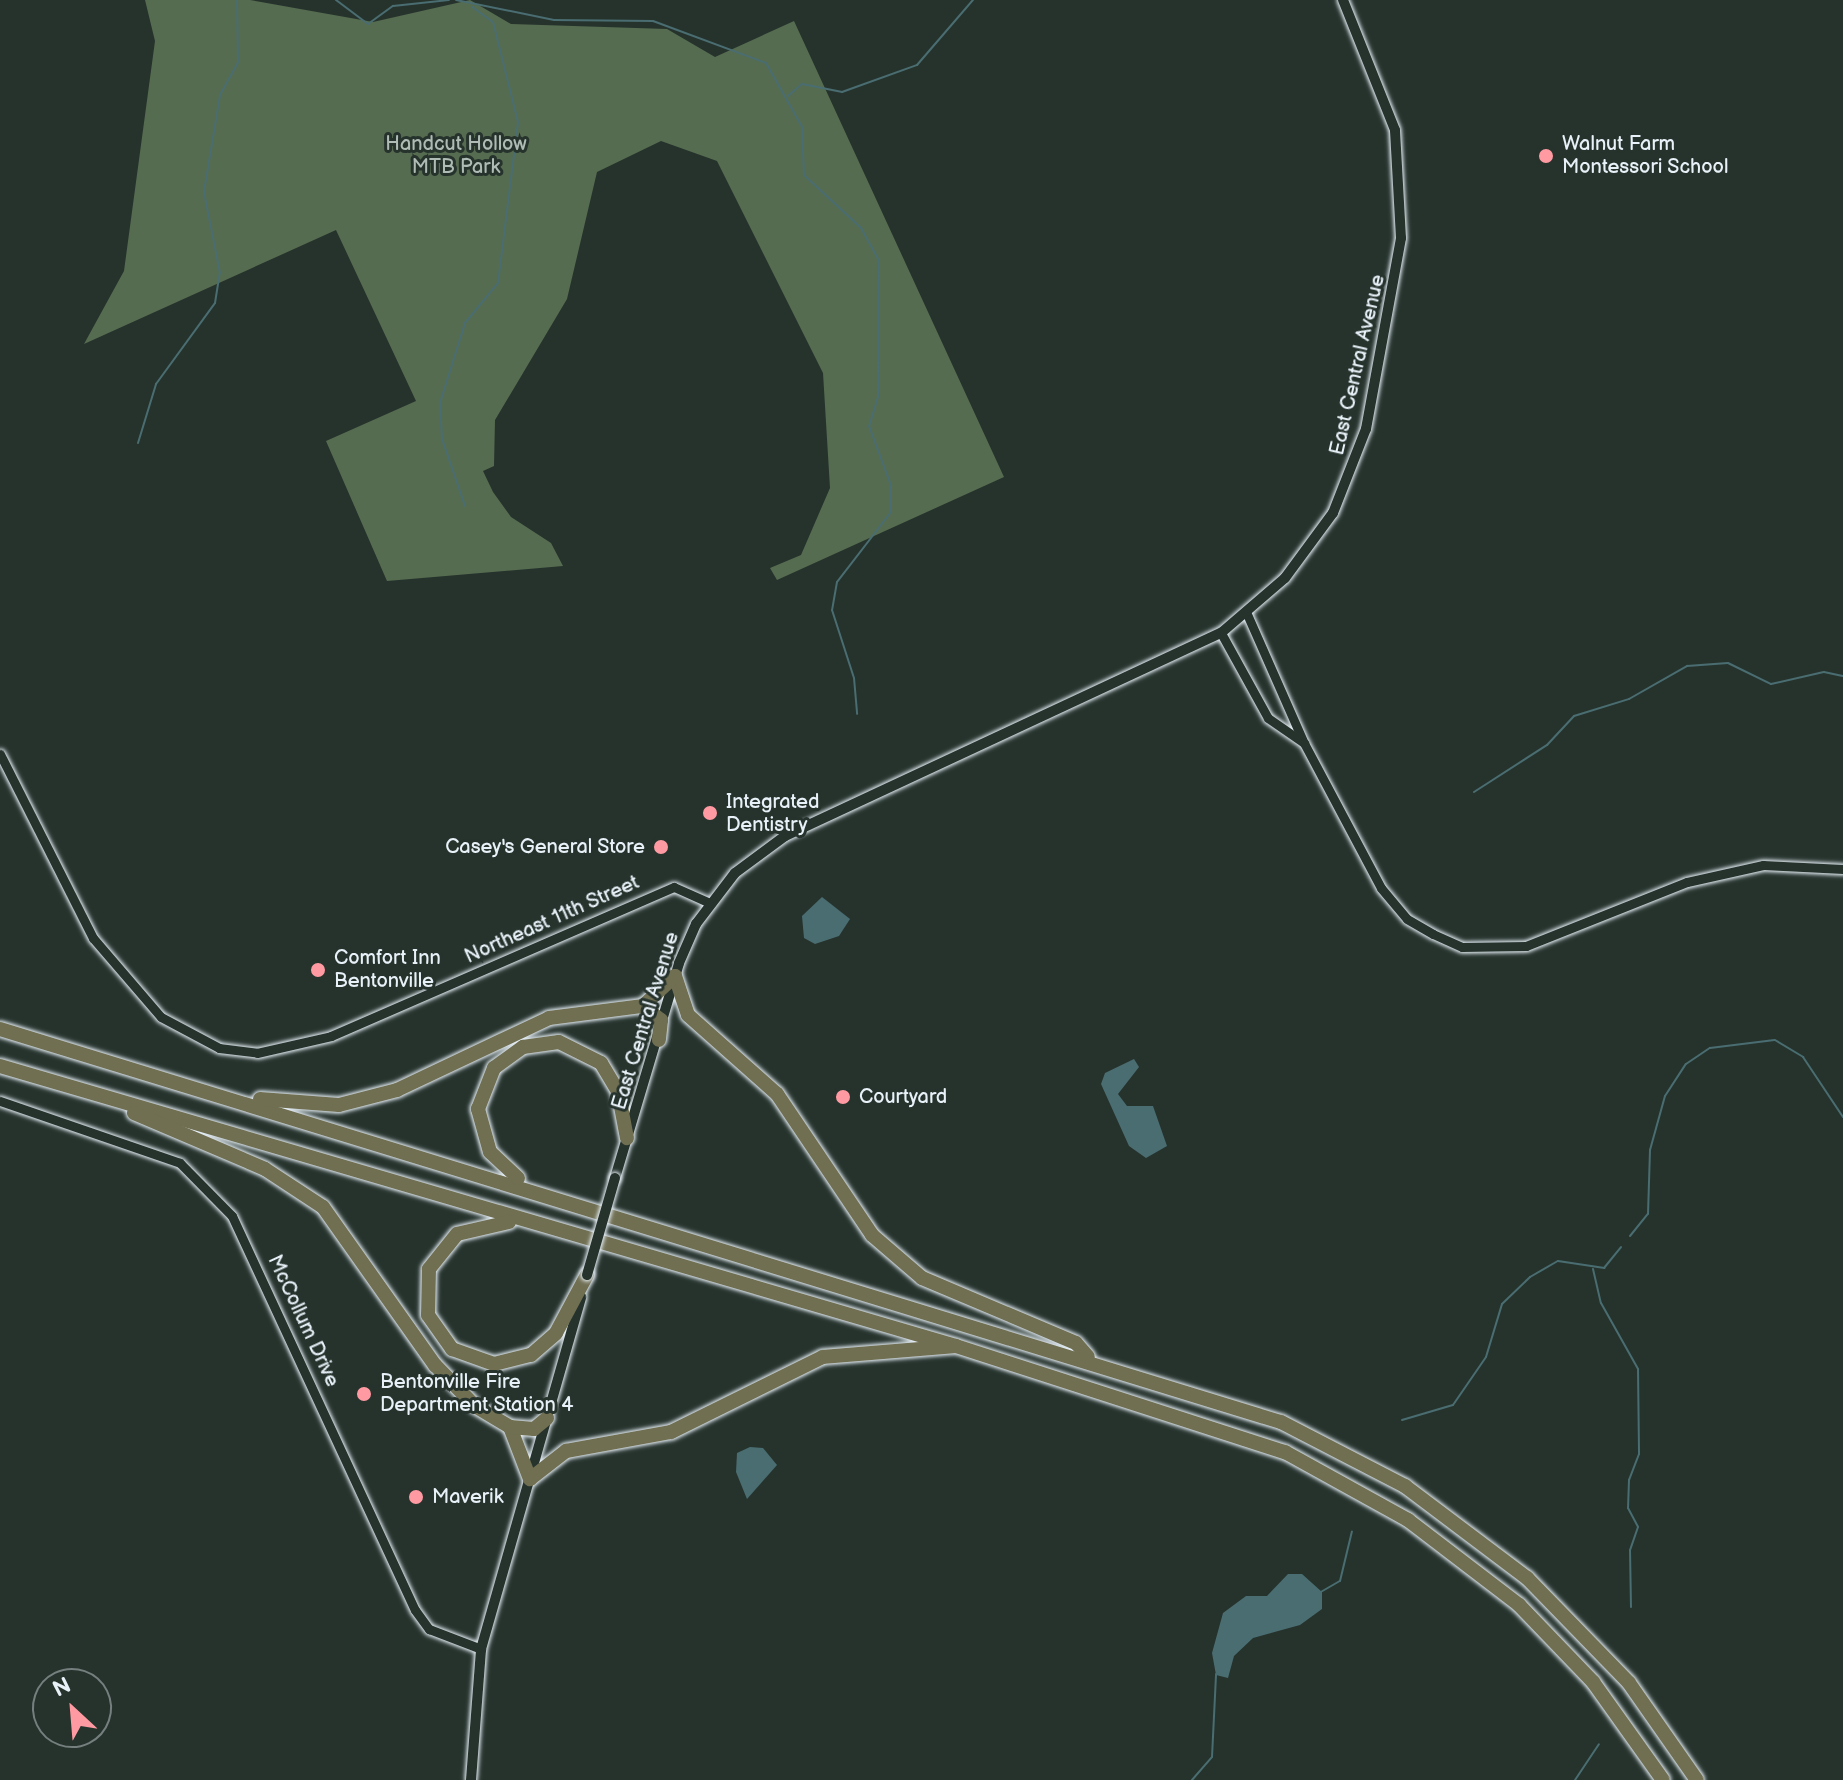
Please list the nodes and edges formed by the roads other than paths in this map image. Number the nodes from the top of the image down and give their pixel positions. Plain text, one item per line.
1 (1343, 0) edge
2 (1247, 614) junction
3 (1221, 633) junction
4 (1304, 743) junction
5 (0, 754) edge
6 (1843, 869) edge
7 (710, 903) junction
8 (675, 976) junction
9 (643, 1006) junction
10 (0, 1029) edge
11 (659, 1040) junction
12 (0, 1066) edge
13 (185, 1085) junction
14 (98, 1095) junction
15 (0, 1101) edge
16 (627, 1138) junction
17 (536, 1188) junction
18 (531, 1224) junction
19 (587, 1275) junction
20 (956, 1346) junction
21 (1088, 1358) junction
22 (547, 1418) junction
23 (510, 1427) junction
24 (530, 1479) junction
25 (481, 1649) junction
26 (471, 1780) edge
27 (1663, 1780) edge
28 (1697, 1780) edge

1 - 2 main road, East Central Avenue
2 - 3 main road, East Central Avenue
2 - 4 street
3 - 4 street
3 - 7 main road, East Central Avenue
4 - 6 street
5 - 7 street, Northeast 11th Street
7 - 8 main road, East Central Avenue
8 - 9 highway
8 - 11 main road, East Central Avenue
8 - 21 highway
9 - 11 highway
9 - 13 highway
10 - 13 highway
11 - 16 main road, East Central Avenue
12 - 14 highway
13 - 17 highway
14 - 18 highway
14 - 23 highway
15 - 25 street, McCollum Drive
16 - 17 highway
16 - 19 main road, East Central Avenue, bridge
17 - 21 highway
18 - 19 highway
18 - 20 highway
19 - 22 main road, East Central Avenue
20 - 24 highway
20 - 27 highway
21 - 28 highway
22 - 23 highway
22 - 24 main road, East Central Avenue
23 - 24 highway
24 - 25 main road, East Central Avenue
25 - 26 main road, East Central Avenue

